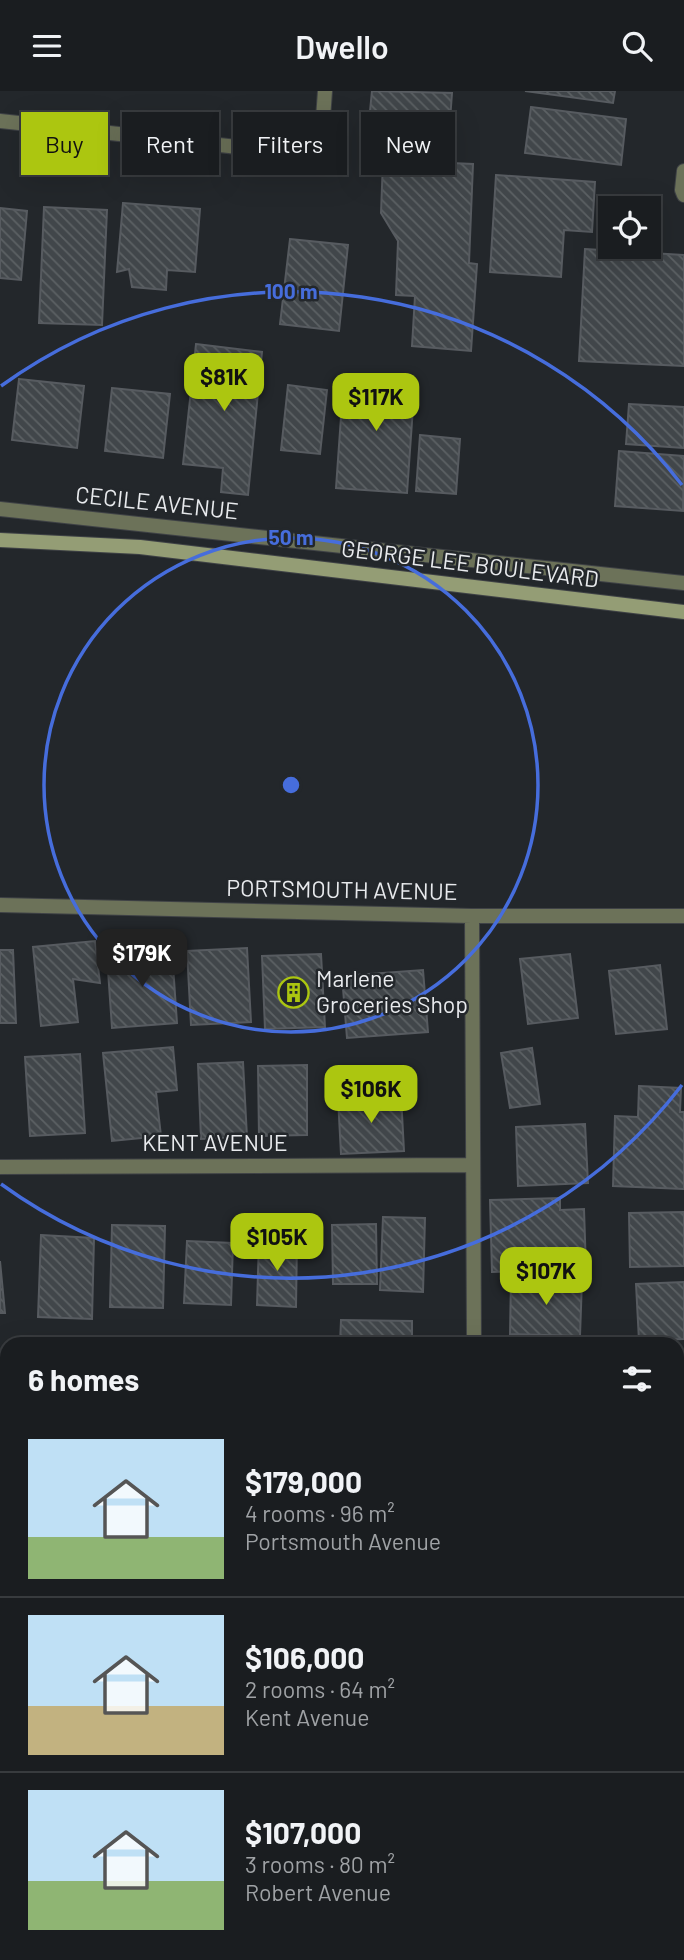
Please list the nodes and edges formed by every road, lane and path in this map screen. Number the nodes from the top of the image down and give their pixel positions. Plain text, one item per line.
1 (325, 91) edge
2 (0, 121) edge
3 (684, 171) edge
4 (684, 195) edge
5 (0, 509) edge
6 (0, 540) edge
7 (684, 583) edge
8 (684, 612) edge
9 (0, 905) edge
10 (472, 916) junction
11 (684, 916) edge
12 (473, 1165) junction
13 (0, 1167) edge
14 (474, 1337) edge

1 - 2 street
3 - 4 street
5 - 7 street, CECILE AVENUE
6 - 8 main road, GEORGE LEE BOULEVARD
9 - 10 street, PORTSMOUTH AVENUE
10 - 11 street, PORTSMOUTH AVENUE
10 - 12 street
12 - 13 street, KENT AVENUE
12 - 14 street

